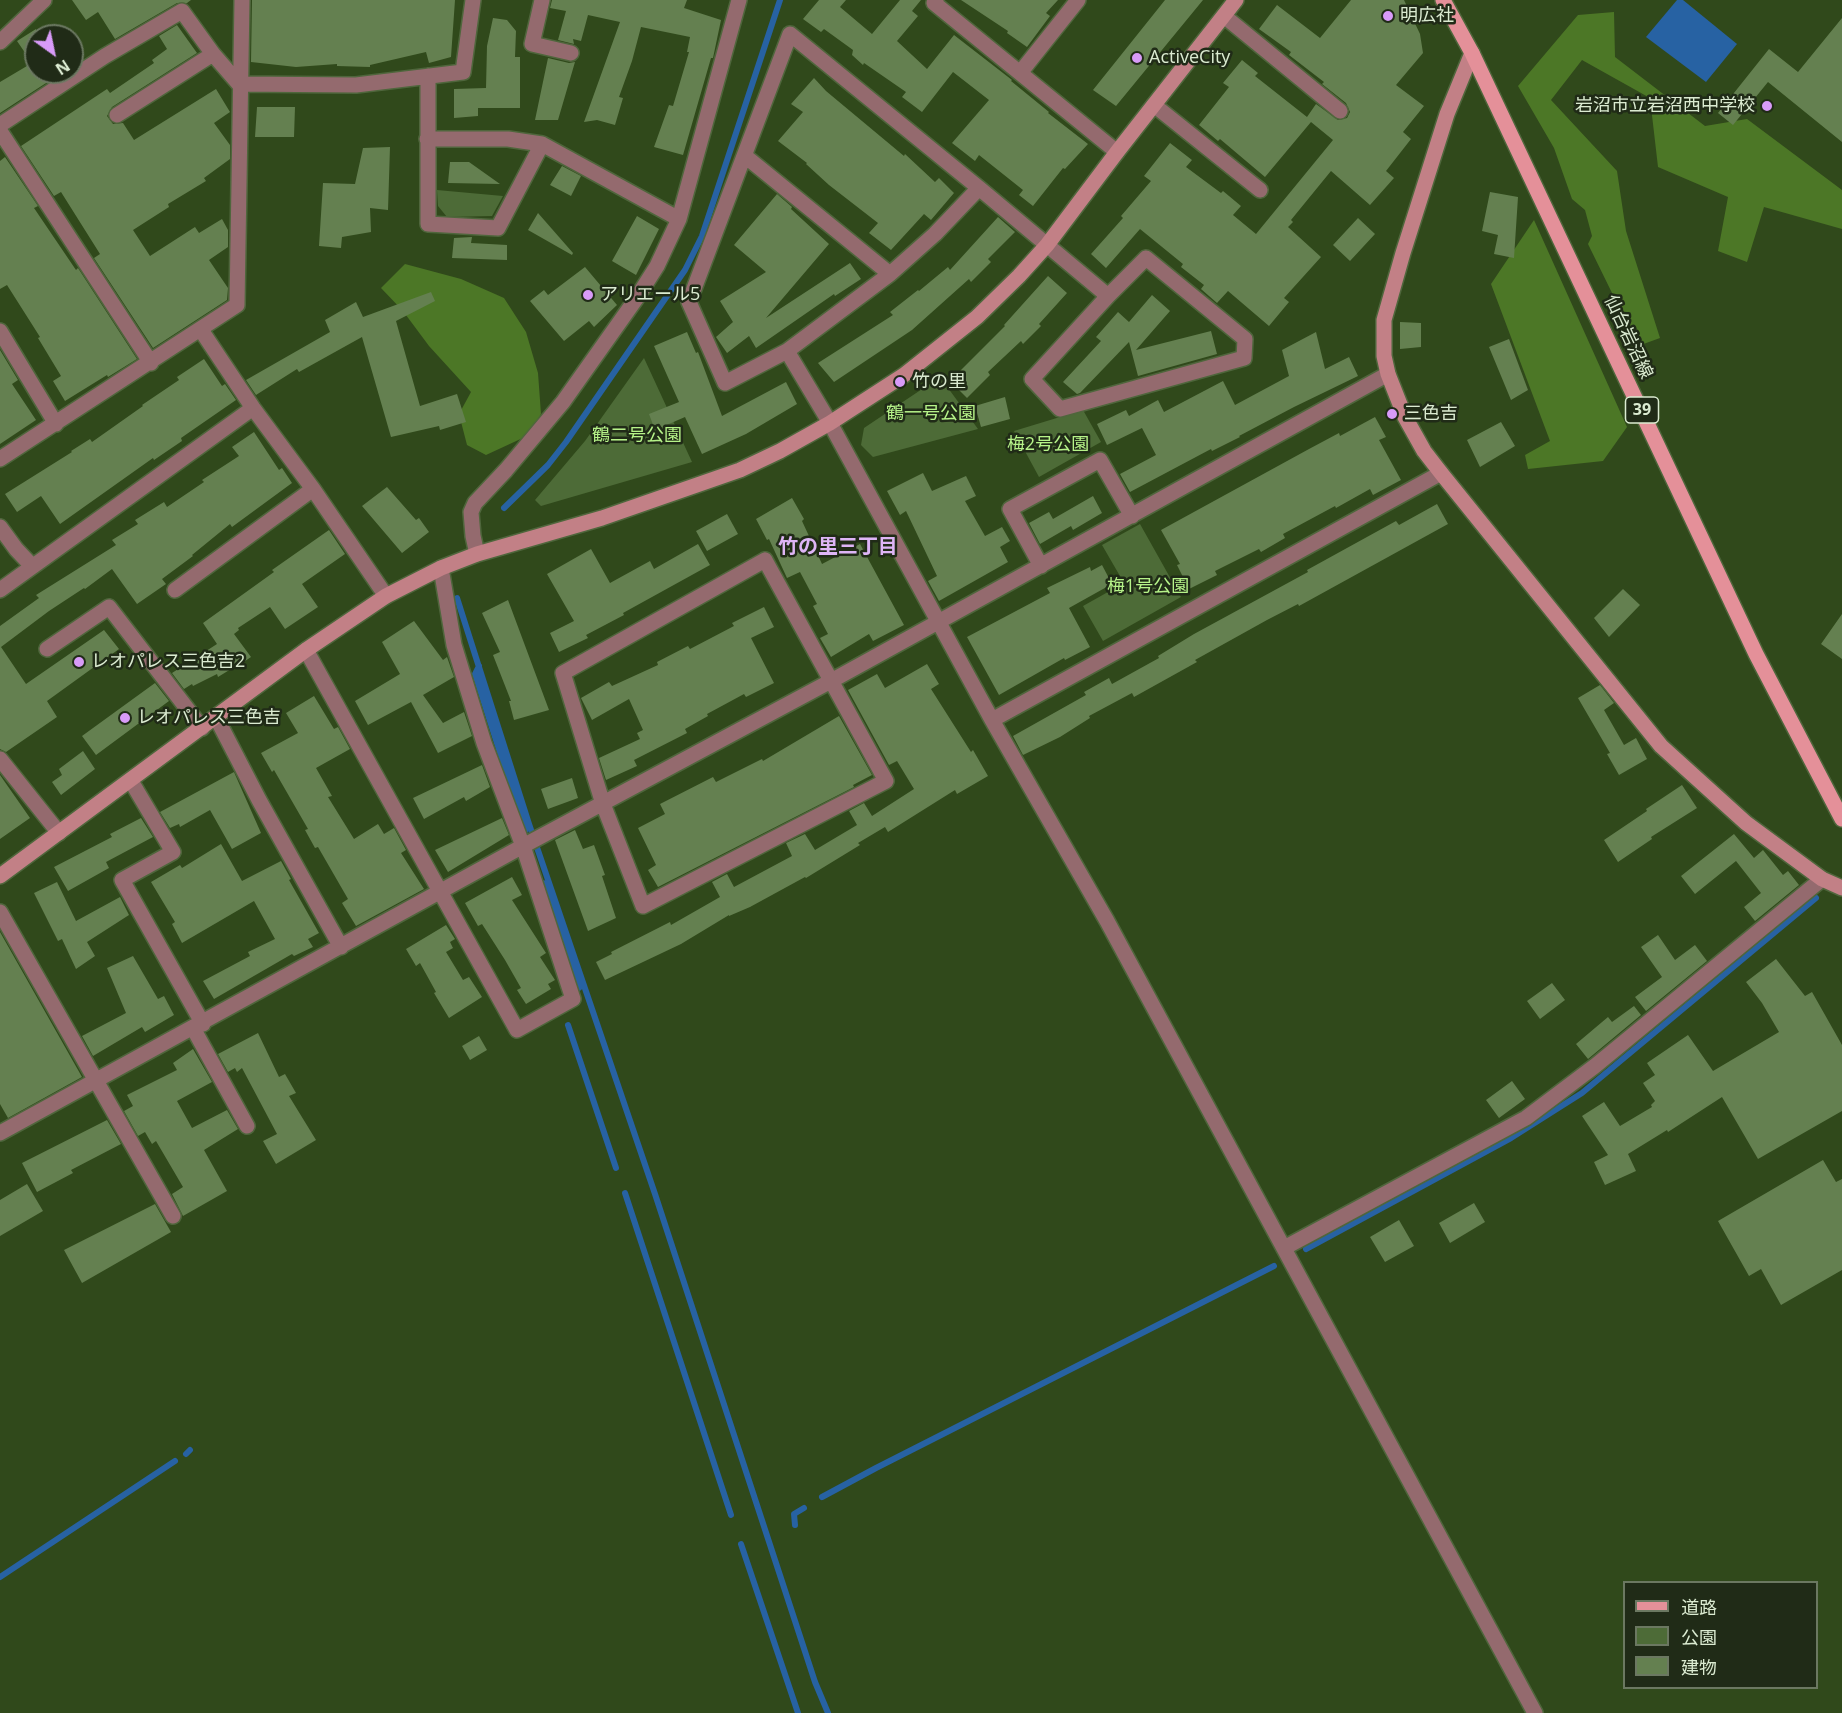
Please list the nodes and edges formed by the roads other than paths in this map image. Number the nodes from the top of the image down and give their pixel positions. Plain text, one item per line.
1 (44, 0) edge
2 (242, 0) edge
3 (473, 0) edge
4 (542, 0) edge
5 (739, 0) edge
6 (936, 0) edge
7 (1078, 0) edge
8 (1236, 0) edge
9 (1443, 0) edge
10 (1224, 16) junction
11 (0, 42) edge
12 (1472, 52) junction
13 (571, 53) dead end
14 (213, 54) junction
15 (1020, 74) junction
16 (428, 76) junction
17 (239, 84) junction
18 (1154, 105) junction
19 (1340, 111) dead end
20 (117, 115) dead end
21 (0, 125) edge
22 (0, 131) edge
23 (427, 139) junction
24 (542, 144) junction
25 (1117, 152) junction
26 (745, 156) junction
27 (979, 188) junction
28 (1260, 190) dead end
29 (680, 219) junction
30 (1047, 245) junction
31 (890, 274) junction
32 (1108, 296) junction
33 (201, 330) junction
34 (0, 331) edge
35 (787, 351) junction
36 (151, 363) junction
37 (1388, 374) junction
38 (253, 408) junction
39 (56, 423) junction
40 (830, 423) junction
41 (0, 459) edge
42 (1441, 473) junction
43 (313, 489) junction
44 (1132, 516) junction
45 (0, 527) edge
46 (477, 554) junction
47 (32, 566) junction
48 (1041, 566) junction
49 (441, 568) junction
50 (0, 590) edge
51 (175, 590) dead end
52 (386, 596) junction
53 (938, 621) junction
54 (47, 649) dead end
55 (306, 650) junction
56 (831, 681) junction
57 (216, 717) junction
58 (993, 720) junction
59 (202, 728) junction
60 (0, 759) edge
61 (131, 781) junction
62 (603, 804) junction
63 (1842, 819) edge
64 (59, 833) junction
65 (525, 845) junction
66 (0, 876) edge
67 (1822, 879) junction
68 (1842, 888) edge
69 (440, 892) junction
70 (0, 912) edge
71 (341, 946) junction
72 (198, 1026) junction
73 (97, 1081) junction
74 (247, 1126) dead end
75 (2, 1129) edge
76 (173, 1216) dead end
77 (1284, 1248) junction
78 (1535, 1713) edge

1 - 11 street
2 - 17 street
3 - 16 street
4 - 13 street
5 - 29 street
6 - 15 street
7 - 15 street
8 - 10 street
9 - 12 main road, 仙台岩沼線 / 39
10 - 18 street
10 - 19 street
12 - 37 street
12 - 63 main road, 仙台岩沼線 / 39
14 - 17 street
14 - 20 street
14 - 21 street
15 - 25 street
16 - 17 street
16 - 23 street
17 - 33 street
18 - 25 street
18 - 28 street
22 - 36 street
23 - 24 street
23 - 24 street
24 - 29 street
25 - 30 street
26 - 27 street
26 - 31 street
26 - 35 street
27 - 30 street
27 - 31 street
29 - 46 street
30 - 32 street
30 - 40 street
31 - 35 street
32 - 32 street
33 - 36 street
33 - 38 street
34 - 39 street
35 - 40 street
36 - 39 street
37 - 42 street
37 - 44 street
38 - 43 street
38 - 47 street
39 - 41 street
40 - 46 street
40 - 53 street
42 - 58 street
42 - 67 street
43 - 51 street
43 - 52 street
44 - 48 street
44 - 48 street
45 - 47 street
46 - 49 street
47 - 50 street
48 - 53 street
49 - 52 street
49 - 65 street
52 - 55 street
53 - 56 street
53 - 58 street
54 - 59 street
55 - 57 street
55 - 69 street
56 - 62 street
56 - 62 street
56 - 62 street
57 - 59 street
57 - 71 street
58 - 77 street
59 - 61 street
60 - 64 street
61 - 64 street
61 - 72 street
62 - 65 street
64 - 66 street
65 - 69 street
65 - 69 street
67 - 68 street
67 - 77 street
69 - 71 street
70 - 73 street
71 - 72 street
72 - 73 street
72 - 74 street
73 - 75 street
73 - 76 street
77 - 78 street

